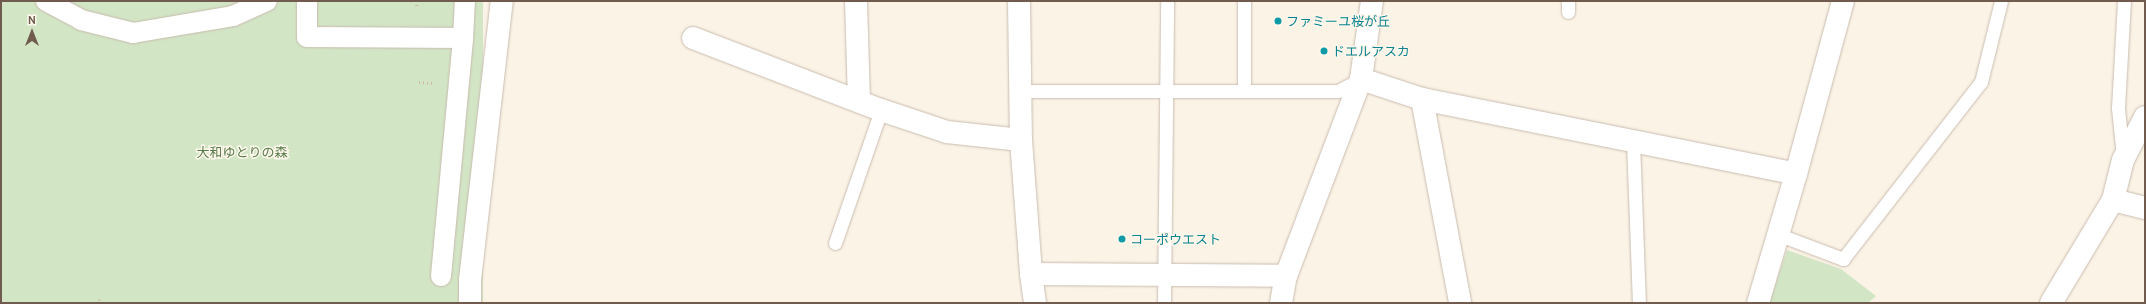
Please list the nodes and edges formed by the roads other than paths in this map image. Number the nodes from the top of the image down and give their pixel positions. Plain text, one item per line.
1 (46, 1) edge
2 (267, 1) edge
3 (307, 1) edge
4 (465, 1) edge
5 (502, 1) edge
6 (856, 1) edge
7 (1019, 1) edge
8 (1167, 1) edge
9 (1244, 1) edge
10 (1372, 1) edge
11 (1843, 1) edge
12 (2002, 1) edge
13 (2124, 1) edge
14 (463, 38) junction
15 (693, 38) dead end
16 (1361, 80) junction
17 (1020, 91) junction
18 (1166, 91) junction
19 (1244, 91) junction
20 (1422, 99) junction
21 (859, 101) junction
22 (881, 110) junction
23 (2145, 117) edge
24 (1021, 140) junction
25 (1634, 141) junction
26 (2123, 160) junction
27 (1796, 174) junction
28 (2113, 200) junction
29 (2145, 208) edge
30 (1777, 234) junction
31 (835, 243) dead end
32 (1031, 274) junction
33 (1164, 275) junction
34 (441, 276) dead end
35 (1286, 276) junction
36 (470, 303) edge
37 (1035, 303) edge
38 (1164, 303) edge
39 (1281, 303) edge
40 (1460, 303) edge
41 (1639, 303) edge
42 (1758, 303) edge
43 (2051, 303) edge

1 - 2 street
3 - 14 street
4 - 14 street
5 - 36 street
6 - 21 street
7 - 17 street
8 - 18 lane
9 - 19 lane
10 - 16 street
11 - 27 street
12 - 30 lane
13 - 26 lane
14 - 34 street
15 - 21 street
16 - 19 lane
16 - 20 street
16 - 35 street
17 - 18 lane
17 - 24 street
18 - 19 lane
18 - 33 lane
20 - 25 street
20 - 40 street
21 - 22 street
22 - 24 street
22 - 31 lane
23 - 26 street
24 - 32 street
25 - 27 street
25 - 41 lane
26 - 28 street
27 - 30 street
28 - 29 street
28 - 43 street
30 - 42 street
32 - 33 street
32 - 37 street
33 - 35 street
33 - 38 lane
35 - 39 street

